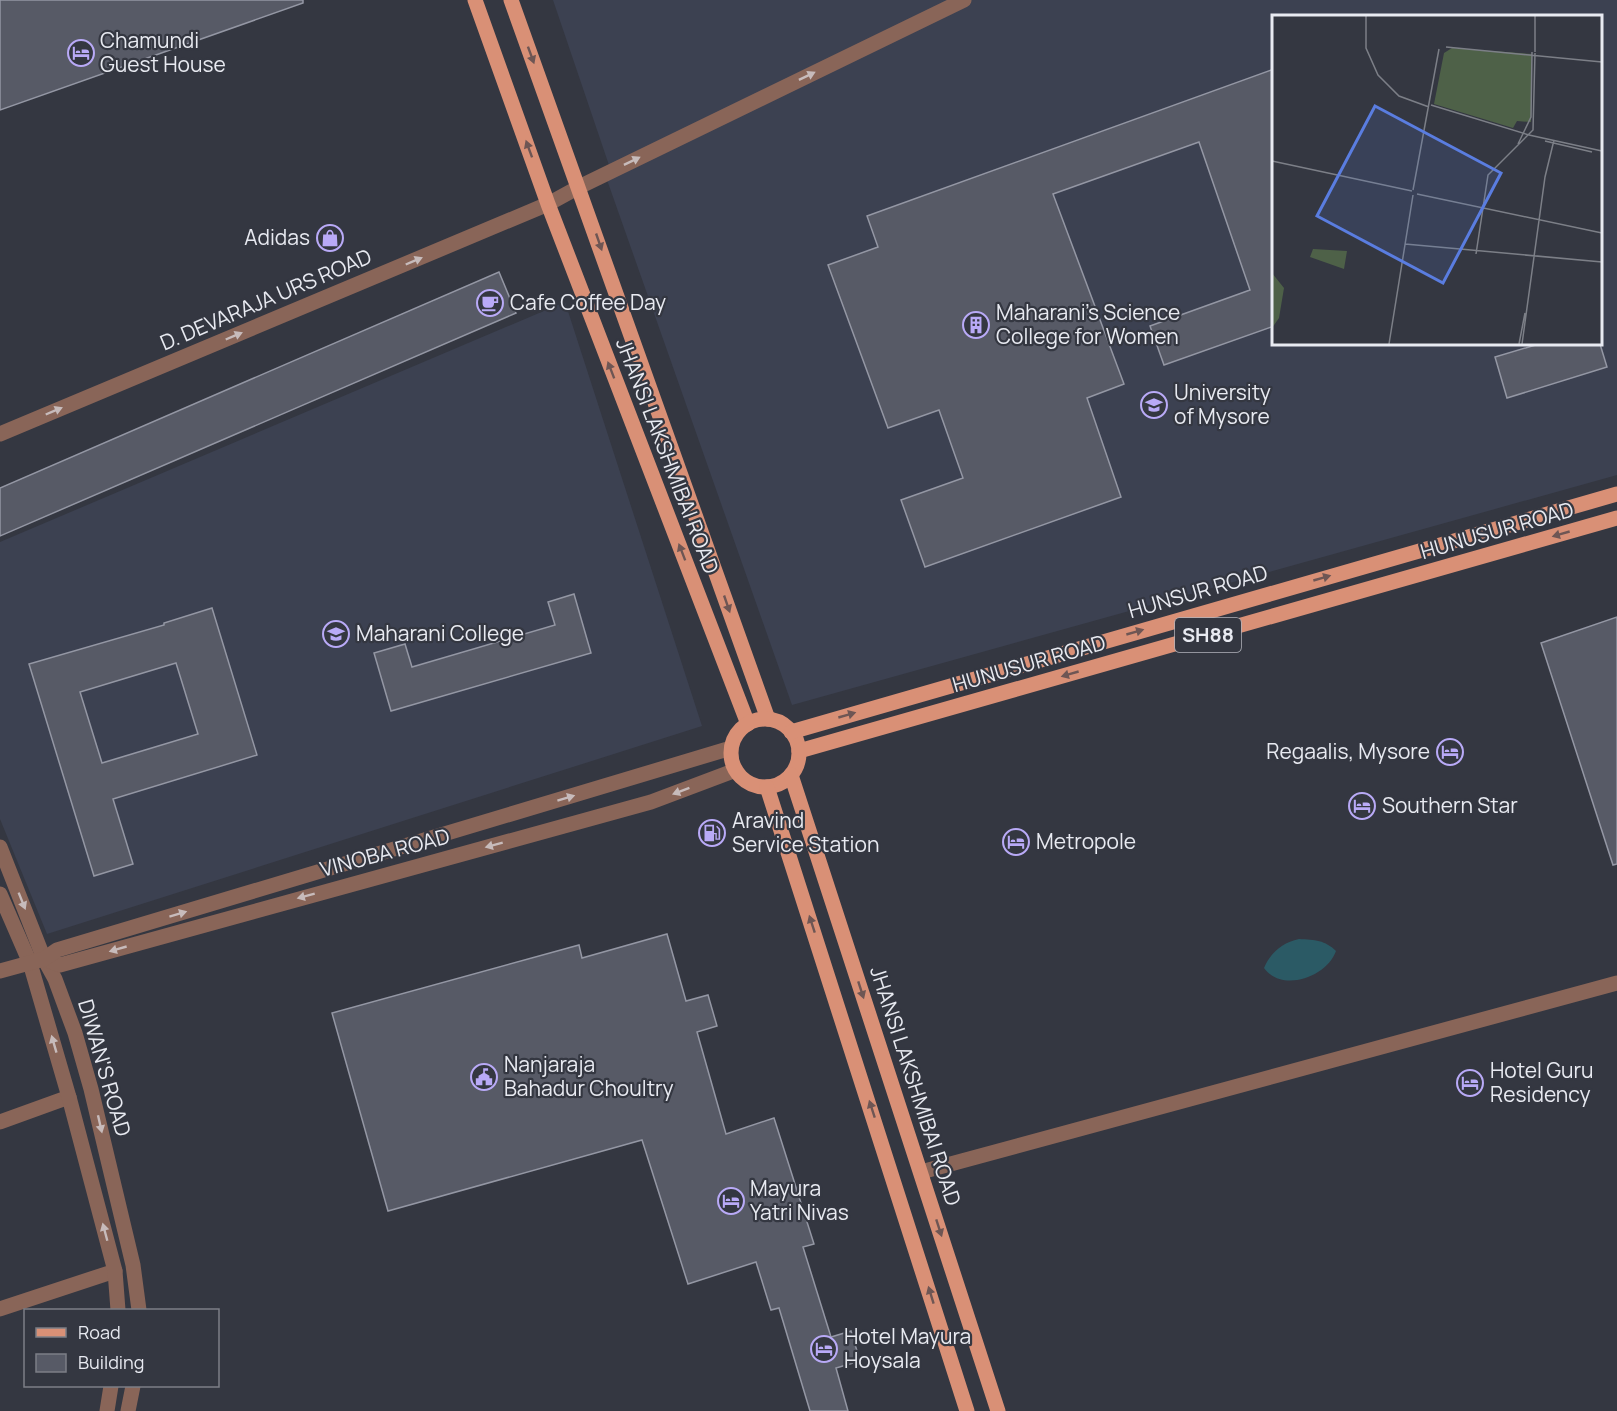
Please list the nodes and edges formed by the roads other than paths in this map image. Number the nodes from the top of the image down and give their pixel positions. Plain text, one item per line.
1 (475, 0) edge
2 (511, 0) edge
3 (964, 0) edge
4 (579, 187) junction
5 (548, 204) junction
6 (0, 434) edge
7 (1617, 494) edge
8 (1617, 518) edge
9 (768, 719) junction
10 (748, 724) junction
11 (791, 732) junction
12 (731, 748) junction
13 (799, 751) junction
14 (736, 770) junction
15 (791, 775) junction
16 (767, 787) junction
17 (0, 847) edge
18 (0, 894) edge
19 (37, 961) junction
20 (0, 971) edge
21 (1617, 983) edge
22 (69, 1097) junction
23 (0, 1122) edge
24 (921, 1172) junction
25 (115, 1271) junction
26 (0, 1309) edge
27 (118, 1309) edge
28 (139, 1309) edge
29 (111, 1387) edge
30 (133, 1387) edge
31 (107, 1411) edge
32 (128, 1411) edge
33 (967, 1411) edge
34 (998, 1411) edge

5 -> 1 main road, JHANSI LAKSHMIBAI ROAD
2 -> 4 main road, JHANSI LAKSHMIBAI ROAD
4 -> 3 street, D. DEVARAJA URS ROAD
4 - 5 street, D. DEVARAJA URS ROAD
4 -> 9 main road, JHANSI LAKSHMIBAI ROAD
6 -> 5 street, D. DEVARAJA URS ROAD
10 -> 5 main road, JHANSI LAKSHMIBAI ROAD
11 -> 7 main road, HUNSUR ROAD
8 -> 13 main road, HUNUSUR ROAD / SH88
9 - 10 main road
9 - 11 main road
10 - 12 main road
11 - 13 main road
12 - 14 main road
19 -> 12 street, VINOBA ROAD
13 - 15 main road
14 - 16 main road
14 -> 19 street, VINOBA ROAD
15 - 16 main road
15 -> 24 main road, JHANSI LAKSHMIBAI ROAD
33 -> 16 main road
17 -> 19 street, DIWAN'S ROAD
18 - 19 street
19 - 20 street, VINOBA ROAD
22 -> 19 street
19 -> 28 street, DIWAN'S ROAD
21 - 24 street
22 - 23 street
25 -> 22 street
24 -> 34 main road, JHANSI LAKSHMIBAI ROAD
25 - 26 street
25 - 27 street
29 - 31 street
30 - 32 street

